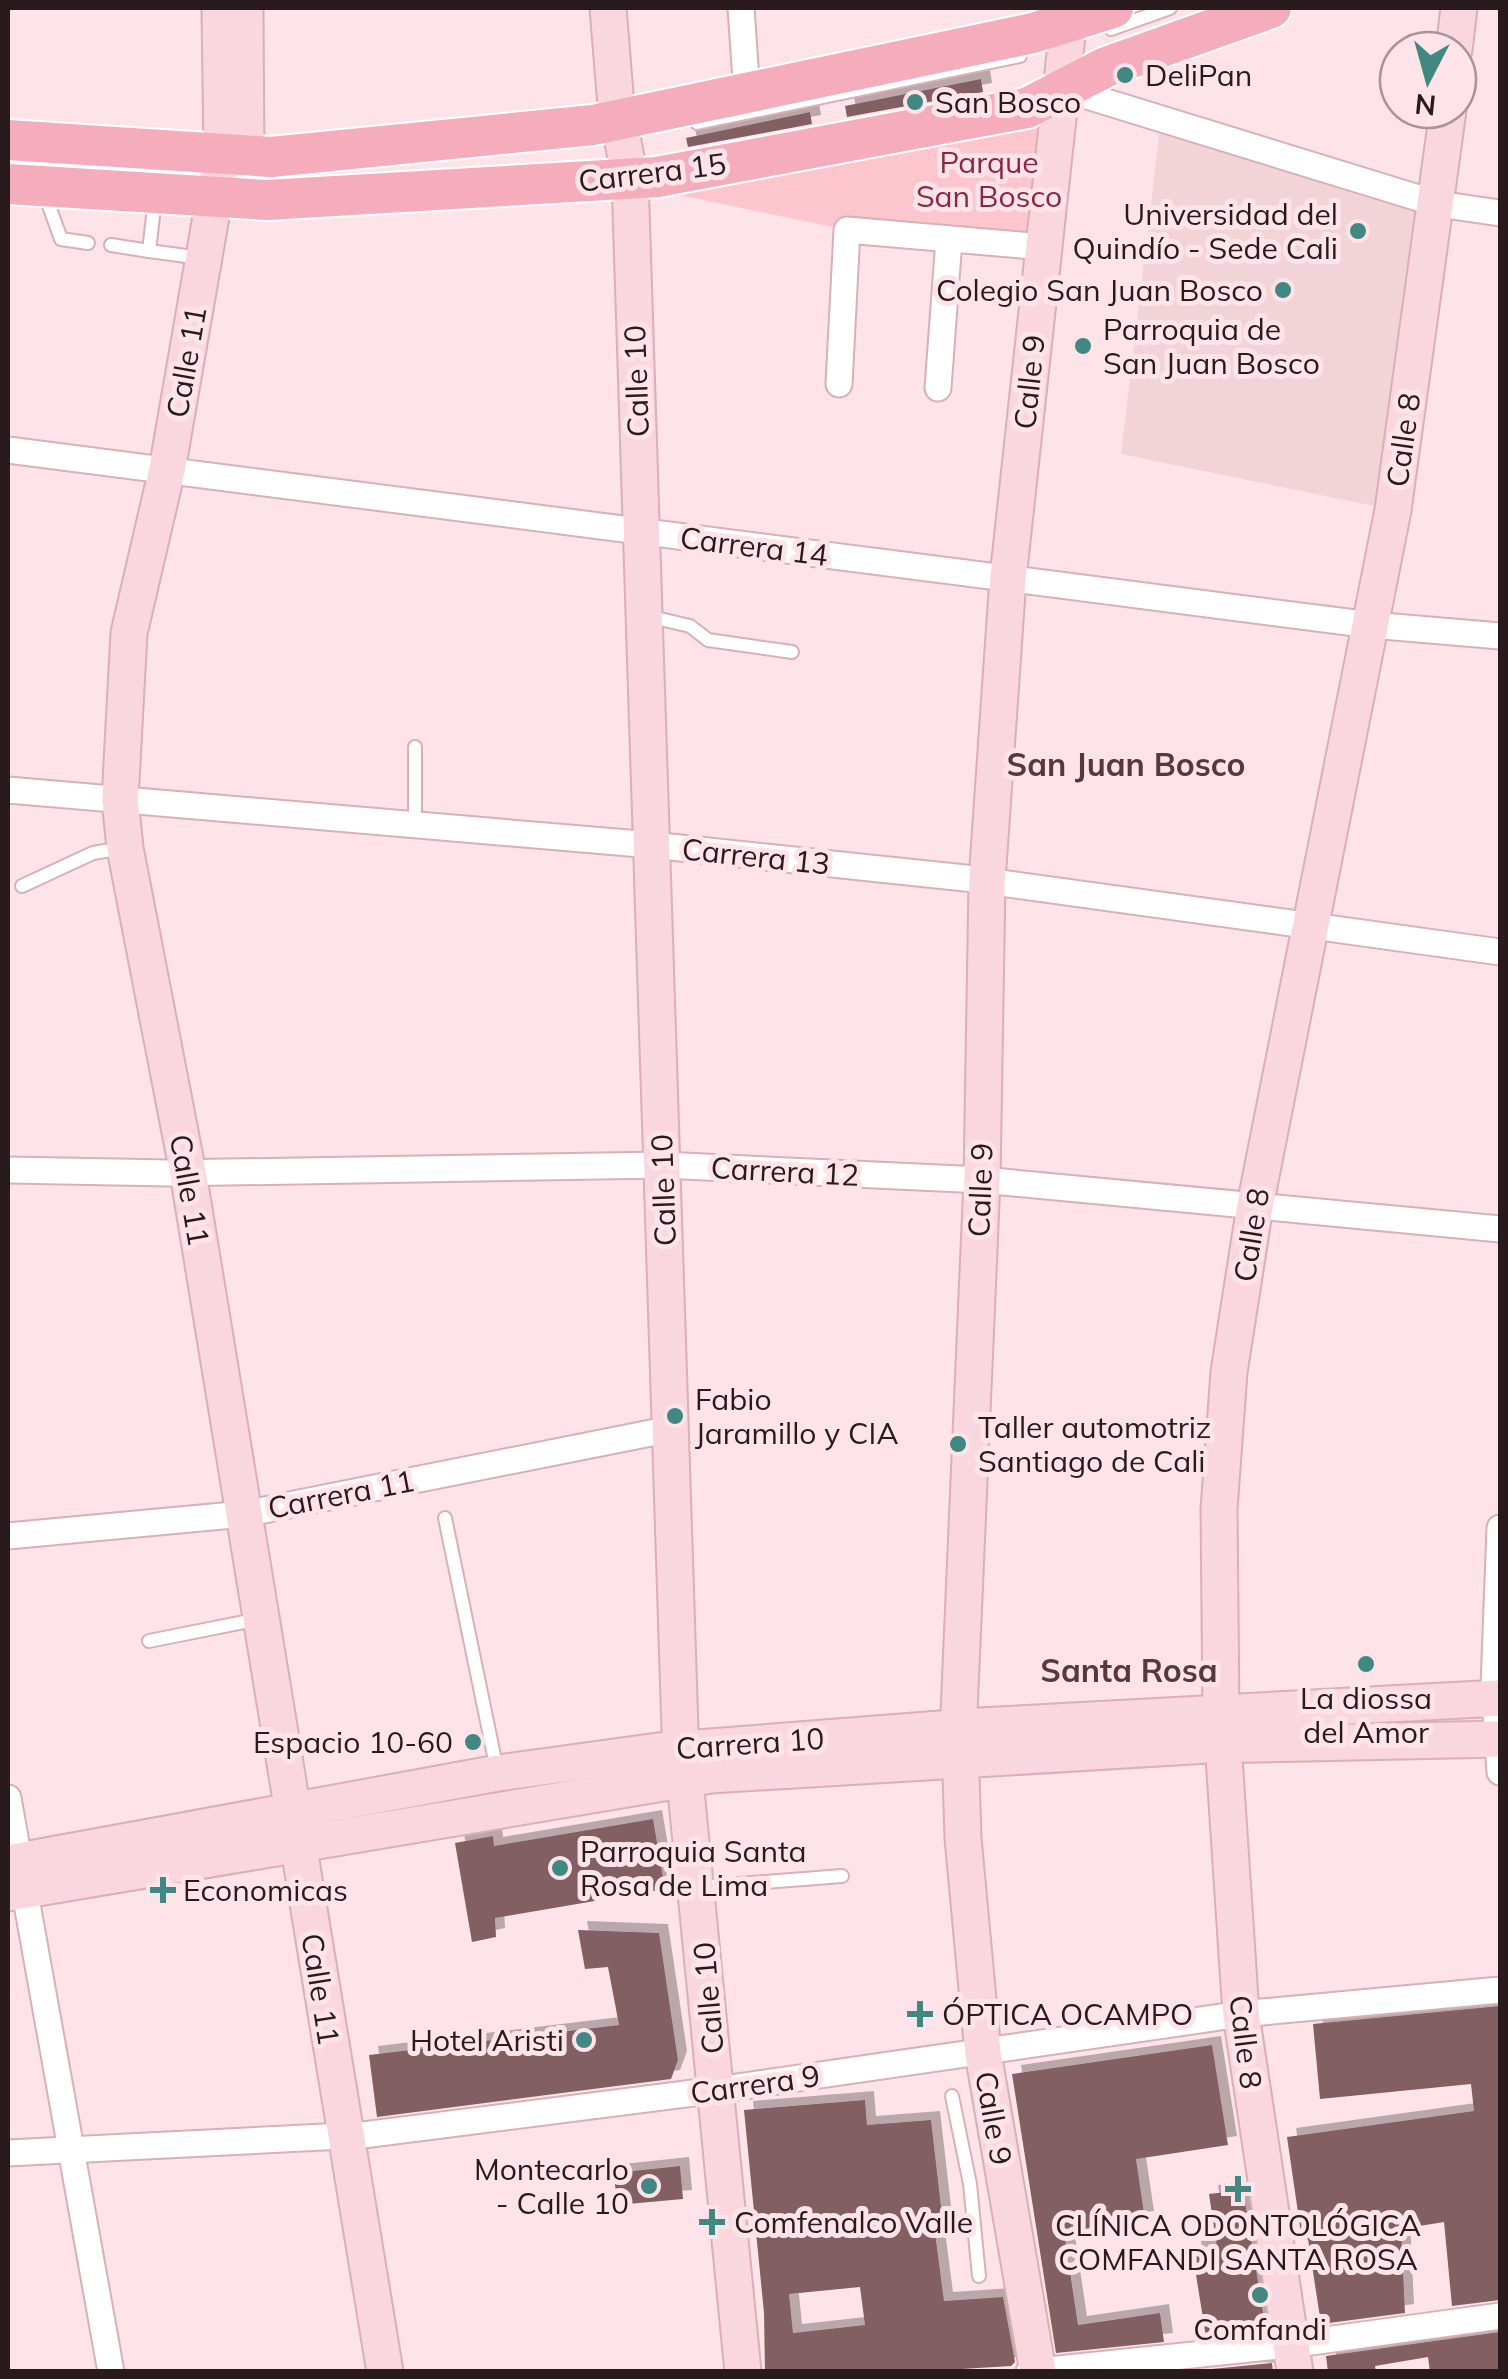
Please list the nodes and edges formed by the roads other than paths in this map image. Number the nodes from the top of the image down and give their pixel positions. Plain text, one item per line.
1 (220, 8) edge
2 (246, 8) edge
3 (608, 8) edge
4 (741, 8) edge
5 (1170, 8) edge
6 (1237, 8) edge
7 (1271, 8) edge
8 (1074, 40) edge
9 (1032, 52) dead end
10 (747, 95) junction
11 (688, 125) dead end
12 (1446, 130) edge
13 (8, 140) edge
14 (620, 145) junction
15 (8, 152) edge
16 (224, 169) junction
17 (19, 180) edge
18 (156, 192) junction
19 (1438, 204) junction
20 (1500, 213) edge
21 (949, 239) junction
22 (88, 242) dead end
23 (111, 245) dead end
24 (1044, 247) junction
25 (149, 251) junction
26 (203, 258) junction
27 (839, 384) dead end
28 (938, 388) dead end
29 (8, 450) edge
30 (167, 470) junction
31 (642, 531) junction
32 (1008, 578) junction
33 (644, 616) junction
34 (1370, 624) junction
35 (1500, 636) edge
36 (792, 652) dead end
37 (415, 748) dead end
38 (8, 790) edge
39 (120, 800) junction
40 (415, 826) junction
41 (652, 845) junction
42 (125, 848) junction
43 (986, 881) junction
44 (22, 886) dead end
45 (1308, 926) junction
46 (1500, 952) edge
47 (662, 1165) junction
48 (8, 1170) edge
49 (188, 1173) junction
50 (982, 1180) junction
51 (1255, 1206) junction
52 (1500, 1228) edge
53 (671, 1428) junction
54 (244, 1514) junction
55 (445, 1518) dead end
56 (1500, 1528) edge
57 (8, 1536) edge
58 (261, 1619) junction
59 (149, 1642) dead end
60 (1498, 1698) edge
61 (1222, 1728) junction
62 (960, 1743) junction
63 (1499, 1750) edge
64 (683, 1763) junction
65 (498, 1773) junction
66 (8, 1798) edge
67 (295, 1827) junction
68 (842, 1876) dead end
69 (14, 1877) edge
70 (698, 1887) junction
71 (1500, 1990) edge
72 (1241, 2014) junction
73 (983, 2053) junction
74 (716, 2090) junction
75 (952, 2096) dead end
76 (345, 2136) junction
77 (68, 2150) junction
78 (8, 2153) edge
79 (1004, 2178) junction
80 (970, 2184) junction
81 (980, 2276) dead end
82 (1500, 2316) edge
83 (1292, 2358) edge
84 (1038, 2371) edge
85 (111, 2372) edge
86 (385, 2372) edge
87 (743, 2372) edge
88 (1029, 2372) edge

1 - 16 street, Calle 11
2 - 16 street, Calle 11
3 - 14 street, Calle 10
4 - 10 street
5 - 8 lane
6 - 8 lane
7 - 8 main road, Carrera 15
8 - 10 main road, Carrera 15
8 - 14 main road, Carrera 15
8 - 19 street
8 - 24 street, Calle 9
9 - 11 lane
10 - 14 main road, Carrera 15
12 - 19 street, Calle 8
13 - 16 main road, Carrera 15
14 - 16 main road, Carrera 15
14 - 16 main road, Carrera 15
14 - 31 street, Calle 10
15 - 16 lane
16 - 17 lane
16 - 18 main road, Carrera 15
16 - 26 street, Calle 11
17 - 18 main road, Carrera 15
17 - 22 lane
18 - 25 lane
19 - 20 street
19 - 34 street, Calle 8
21 - 24 street
21 - 27 street
21 - 28 street
23 - 25 lane
24 - 32 street, Calle 9
25 - 26 lane
26 - 30 street, Calle 11
29 - 30 street, Carrera 14
30 - 31 street, Carrera 14
30 - 39 street, Calle 11
31 - 32 street, Carrera 14
31 - 33 street, Calle 10
32 - 34 street, Carrera 14
32 - 43 street, Calle 9
33 - 36 lane
33 - 41 street, Calle 10
34 - 35 street, Carrera 14
34 - 45 street, Calle 8
37 - 40 lane
38 - 39 street, Carrera 13
39 - 40 street, Carrera 13
39 - 42 street, Calle 11
40 - 41 street, Carrera 13
41 - 43 street, Carrera 13
41 - 47 street, Calle 10
42 - 44 lane
42 - 49 street, Calle 11
43 - 45 street, Carrera 13
43 - 50 street, Calle 9
45 - 46 street, Carrera 13
45 - 51 street, Calle 8
47 - 49 street, Carrera 12
47 - 50 street, Carrera 12
47 - 53 street, Calle 10
48 - 49 street, Carrera 12
49 - 54 street, Calle 11
50 - 51 street, Carrera 12
50 - 62 street, Calle 9
51 - 52 street, Carrera 12
51 - 61 street, Calle 8
53 - 54 street, Carrera 11
53 - 64 street, Calle 10
54 - 57 street, Carrera 11
54 - 58 street, Calle 11
55 - 65 lane
56 - 60 street
58 - 59 lane
58 - 67 street, Calle 11
60 - 61 street, Carrera 10
60 - 63 street
61 - 62 street, Carrera 10
61 - 63 street, Carrera 10
61 - 72 street, Calle 8
62 - 64 street, Carrera 10
62 - 73 street, Calle 9
64 - 65 street, Carrera 10
64 - 67 street, Carrera 10
64 - 70 street, Calle 10
65 - 67 street, Carrera 10
66 - 69 street
67 - 69 street, Carrera 10
67 - 76 street, Calle 11
68 - 70 lane
69 - 77 street
70 - 74 street, Calle 10
71 - 72 street, Carrera 9
72 - 73 street, Carrera 9
72 - 83 street, Calle 8
73 - 74 street, Carrera 9
73 - 79 street, Calle 9
74 - 76 street, Carrera 9
74 - 87 street, Calle 10
75 - 80 lane
76 - 77 street, Carrera 9
76 - 86 street, Calle 11
77 - 78 street, Carrera 9
77 - 85 street
79 - 80 lane
79 - 84 street, Calle 9
80 - 81 lane
82 - 83 street
83 - 84 street
84 - 88 street

